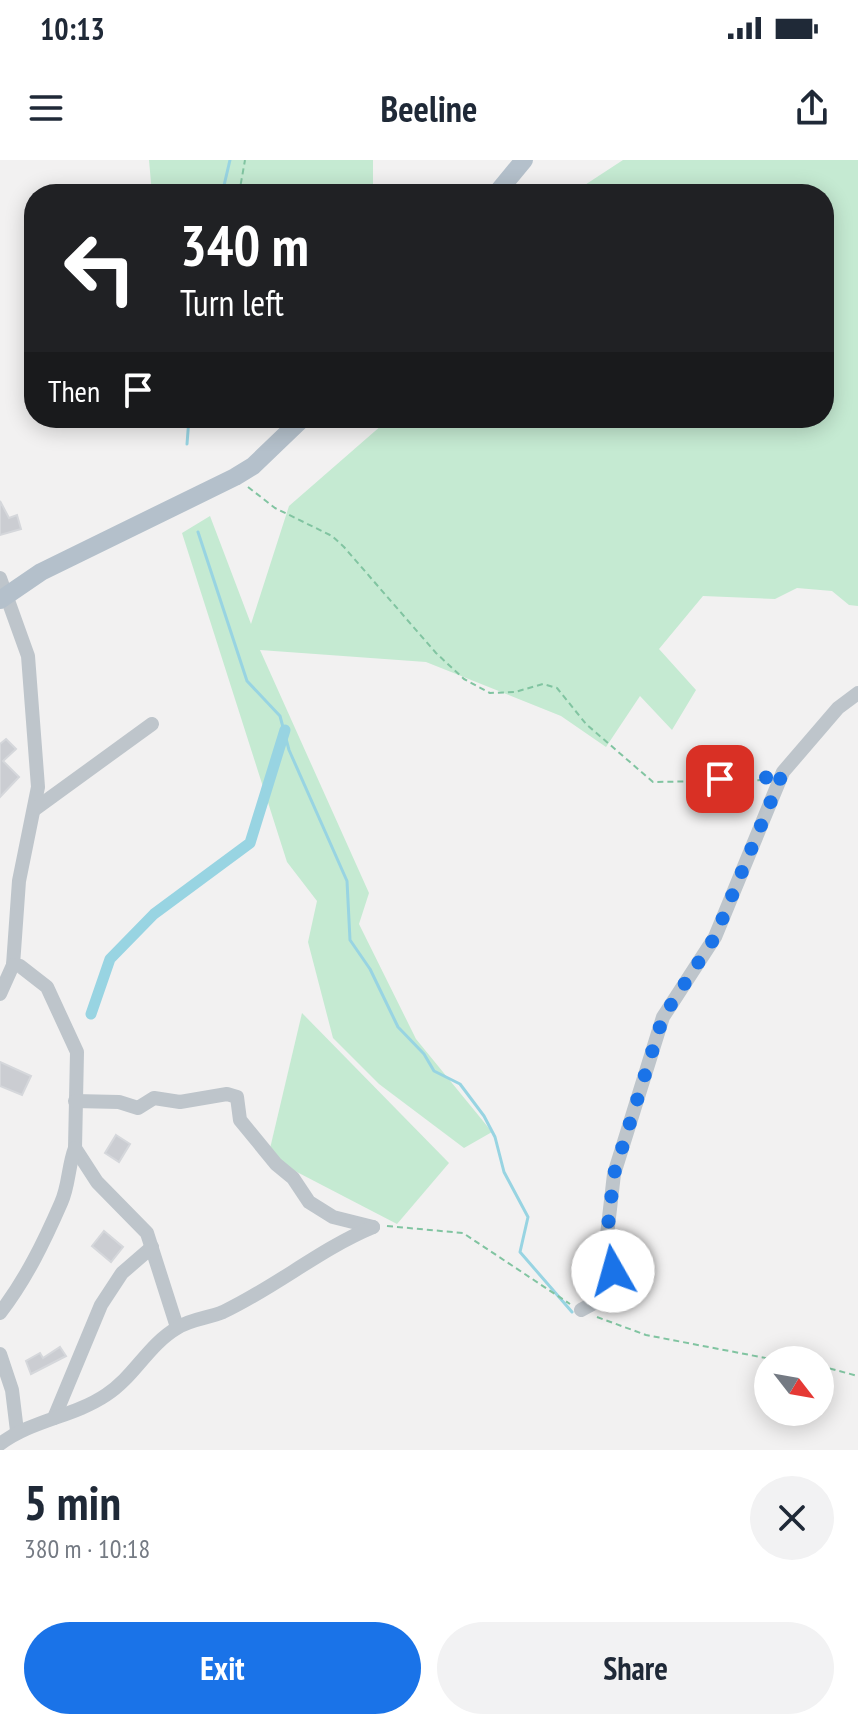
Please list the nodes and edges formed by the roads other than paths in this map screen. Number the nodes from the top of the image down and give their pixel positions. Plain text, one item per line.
1 (524, 160) edge
2 (504, 184) edge
3 (293, 428) edge
4 (0, 578) edge
5 (4, 598) edge
6 (858, 693) edge
7 (152, 724) dead end
8 (35, 809) junction
9 (13, 965) junction
10 (0, 994) edge
11 (75, 1101) junction
12 (75, 1148) junction
13 (152, 1247) junction
14 (581, 1310) road end
15 (0, 1313) edge
16 (177, 1327) junction
17 (0, 1354) edge
18 (54, 1418) junction
19 (17, 1431) junction
20 (0, 1444) edge

1 - 2 main road
3 - 5 main road
4 - 5 street
5 - 8 street
6 - 14 street
7 - 8 street
8 - 9 street
9 - 10 street
9 - 11 street
11 - 12 street
11 - 16 street
12 - 13 street
12 - 15 street
13 - 16 street
13 - 18 street
16 - 18 street
17 - 19 street
18 - 19 street
19 - 20 street

